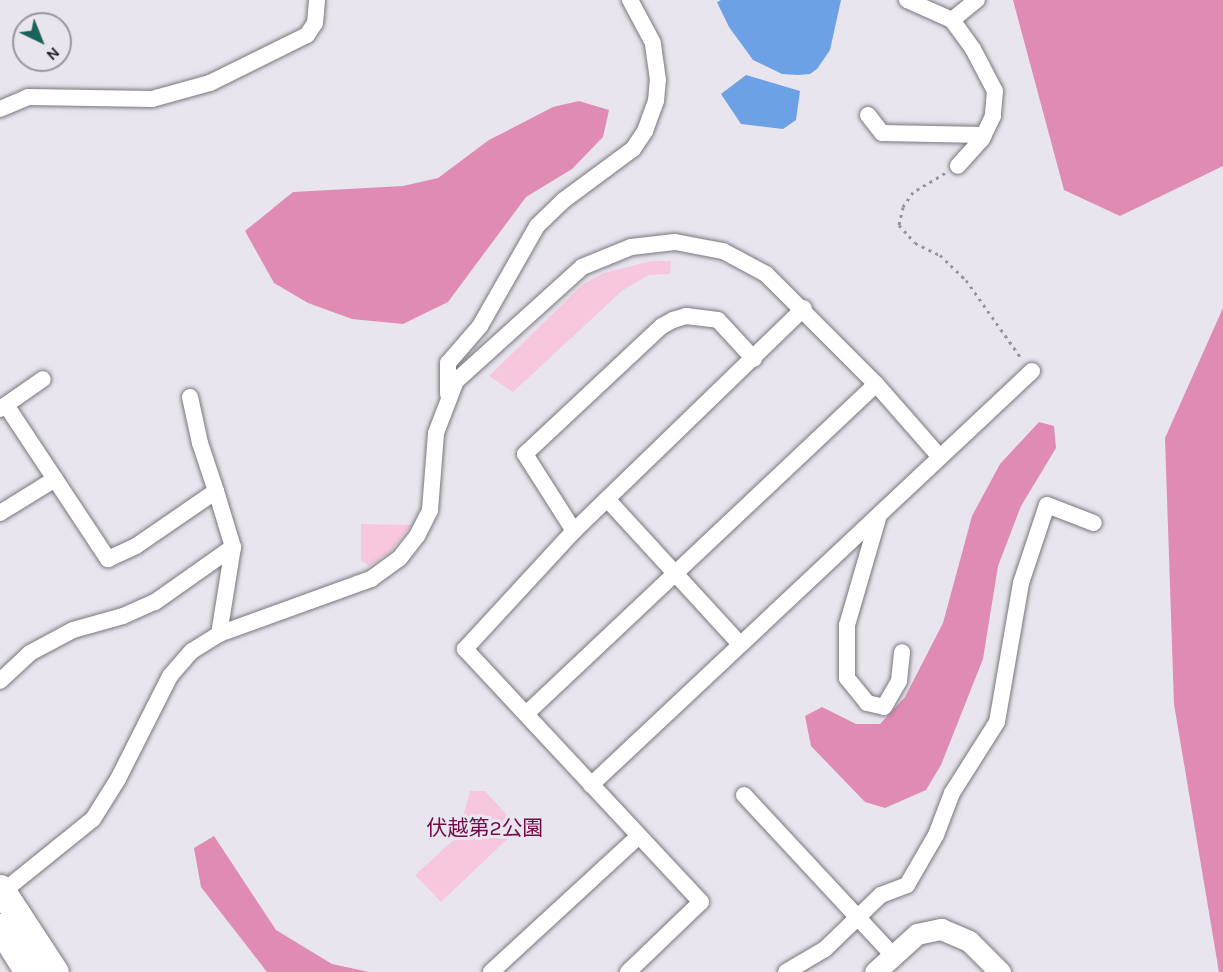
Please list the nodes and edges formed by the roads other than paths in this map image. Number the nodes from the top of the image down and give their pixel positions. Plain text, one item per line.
1 (317, 0) edge
2 (630, 0) edge
3 (908, 0) edge
4 (977, 0) edge
5 (952, 20) junction
6 (0, 108) edge
7 (868, 115) dead end
8 (984, 135) junction
9 (958, 166) road end
10 (804, 308) junction
11 (754, 359) junction
12 (1032, 370) road end
13 (43, 379) dead end
14 (876, 384) junction
15 (190, 397) dead end
16 (448, 397) junction
17 (3, 407) edge
18 (940, 457) junction
19 (55, 479) junction
20 (216, 491) junction
21 (607, 499) junction
22 (0, 513) edge
23 (879, 514) junction
24 (1094, 523) dead end
25 (574, 531) junction
26 (233, 547) junction
27 (676, 573) junction
28 (219, 634) junction
29 (740, 645) junction
30 (902, 652) dead end
31 (0, 681) edge
32 (526, 714) junction
33 (591, 784) junction
34 (744, 795) dead end
35 (639, 836) junction
36 (1, 892) edge
37 (856, 918) junction
38 (0, 927) edge
39 (892, 954) junction
40 (28, 972) edge
41 (55, 972) edge
42 (491, 972) edge
43 (628, 972) edge
44 (786, 972) edge
45 (875, 972) edge
46 (1000, 972) edge

1 - 6 street
2 - 16 street
3 - 5 street
4 - 5 street
5 - 8 street
7 - 8 street
8 - 9 street
10 - 11 street
10 - 14 street
10 - 16 street
11 - 21 street
11 - 25 street
12 - 18 street
13 - 17 street
14 - 18 street
14 - 27 street
15 - 20 street
16 - 28 street
17 - 19 street
18 - 23 street
19 - 20 street
19 - 22 street
20 - 26 street
21 - 25 street
21 - 27 street
23 - 29 street
23 - 30 street
24 - 37 street
25 - 32 street
26 - 28 street
26 - 31 street
27 - 29 street
27 - 32 street
28 - 36 street
29 - 33 street
32 - 33 street
33 - 35 street
34 - 37 street
35 - 42 street
35 - 43 street
36 - 41 main road
37 - 39 street
37 - 44 street
38 - 40 main road
39 - 45 street
39 - 46 street

